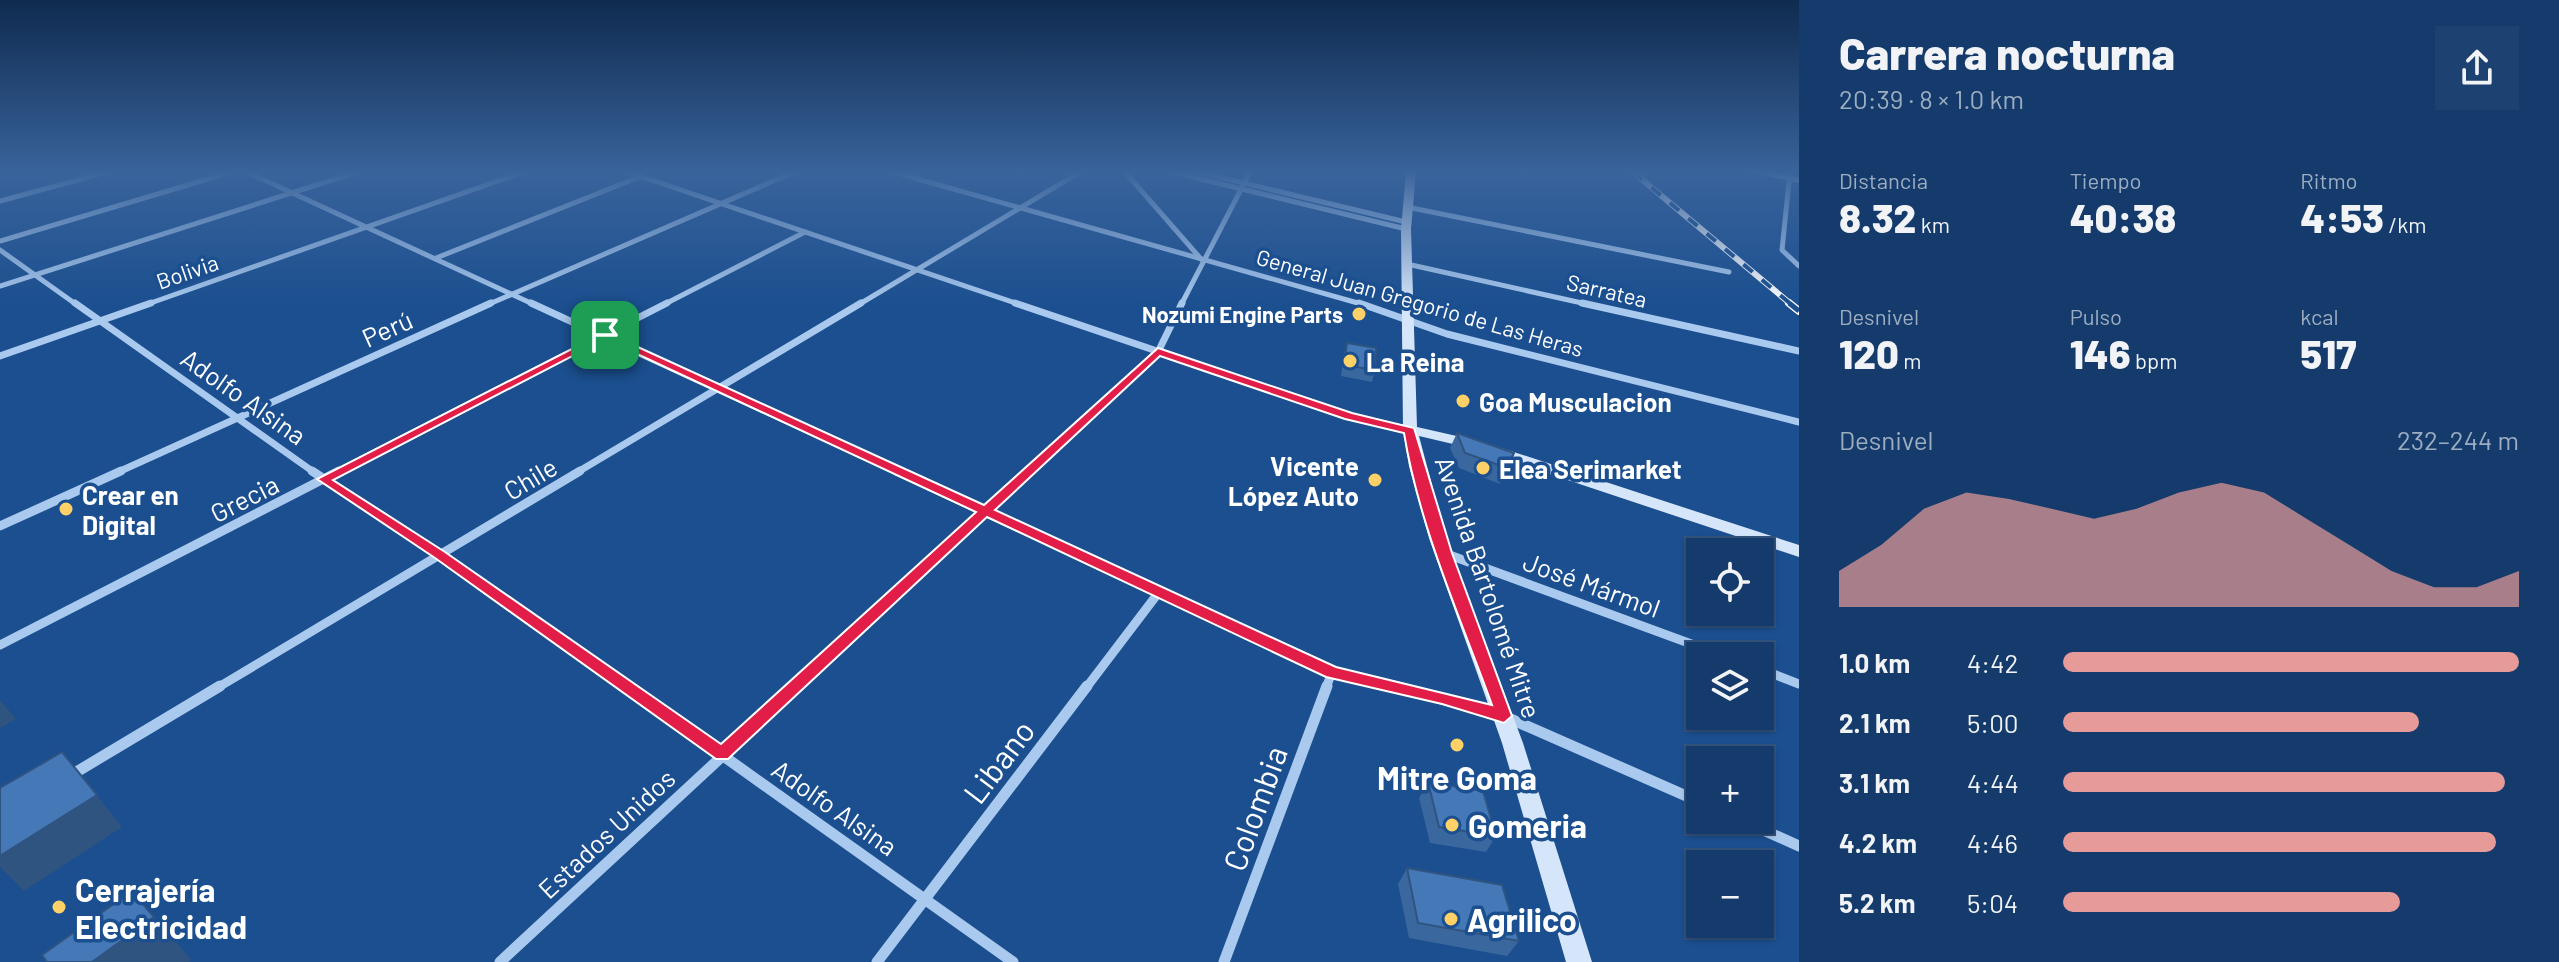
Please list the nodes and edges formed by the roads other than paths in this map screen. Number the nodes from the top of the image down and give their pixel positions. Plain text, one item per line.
1 (81, 217) edge
2 (217, 217) edge
3 (345, 217) edge
4 (396, 217) edge
5 (538, 217) edge
6 (693, 217) edge
7 (761, 217) edge
8 (1002, 217) edge
9 (1049, 217) edge
10 (1164, 217) edge
11 (1226, 217) edge
12 (1372, 217) edge
13 (1406, 217) edge
14 (1456, 217) edge
15 (1787, 217) edge
16 (1406, 225) junction
17 (367, 227) junction
18 (805, 232) junction
19 (0, 241) edge
20 (0, 250) edge
21 (436, 258) junction
22 (1202, 260) junction
23 (1407, 264) junction
24 (1798, 264) edge
25 (915, 269) junction
26 (1729, 272) dead end
27 (34, 275) junction
28 (0, 286) edge
29 (513, 293) junction
30 (1408, 320) junction
31 (100, 321) junction
32 (605, 335) junction
33 (1799, 351) edge
34 (1158, 352) junction
35 (0, 356) edge
36 (719, 387) junction
37 (237, 418) junction
38 (1799, 422) edge
39 (1410, 430) junction
40 (323, 479) junction
41 (985, 511) junction
42 (0, 526) edge
43 (1799, 551) edge
44 (1444, 553) junction
45 (440, 555) junction
46 (1159, 592) junction
47 (1686, 642) edge
48 (0, 645) edge
49 (1332, 672) junction
50 (1774, 674) edge
51 (1799, 684) edge
52 (1504, 716) junction
53 (722, 754) junction
54 (53, 786) edge
55 (1686, 796) edge
56 (1772, 834) edge
57 (1799, 846) edge
58 (926, 898) junction
59 (500, 962) edge
60 (877, 962) edge
61 (1013, 962) edge
62 (1224, 962) edge
63 (1579, 962) edge

1 - 19 street
2 - 27 street
3 - 17 street
4 - 17 street, Bolivia
5 - 21 street
6 - 29 street, Perú
7 - 18 street
8 - 25 street, Chile
9 - 22 street, General Juan Gregorio de Las Heras
10 - 22 street
11 - 22 street, Estados Unidos
12 - 16 street
13 - 16 main road, Avenida Bartolomé Mitre
14 - 26 street
15 - 24 street
16 - 23 main road, Avenida Bartolomé Mitre
17 - 21 street
17 - 31 street, Bolivia
18 - 25 street
18 - 32 street, Grecia
20 - 27 street, Adolfo Alsina
21 - 29 street
22 - 30 street, General Juan Gregorio de Las Heras
22 - 34 street, Estados Unidos
23 - 30 main road, Avenida Bartolomé Mitre
23 - 33 street, Sarratea
25 - 34 street
25 - 36 street, Chile
27 - 28 street
27 - 31 street, Adolfo Alsina
29 - 32 street
29 - 37 street, Perú
30 - 38 street, General Juan Gregorio de Las Heras
30 - 39 main road, Avenida Bartolomé Mitre
31 - 35 street, Bolivia
31 - 37 street, Adolfo Alsina
32 - 36 street
32 - 40 street, Grecia
34 - 39 street
34 - 41 street, Estados Unidos
36 - 41 street
36 - 45 street, Chile
37 - 40 street, Adolfo Alsina
37 - 42 street, Perú
39 - 43 main road
39 - 44 main road, Avenida Bartolomé Mitre
40 - 45 street, Adolfo Alsina
40 - 48 street, Grecia
41 - 46 street
41 - 53 street, Estados Unidos
44 - 47 street, José Mármol
44 - 52 main road, Avenida Bartolomé Mitre
45 - 53 street, Adolfo Alsina
45 - 54 street, Chile
46 - 49 street
46 - 58 street, Libano
49 - 52 street
49 - 62 street, Colombia
50 - 51 street
52 - 55 street
52 - 63 main road, Avenida Bartolomé Mitre
53 - 58 street, Adolfo Alsina
53 - 59 street, Estados Unidos
56 - 57 street
58 - 60 street, Libano
58 - 61 street, Adolfo Alsina

